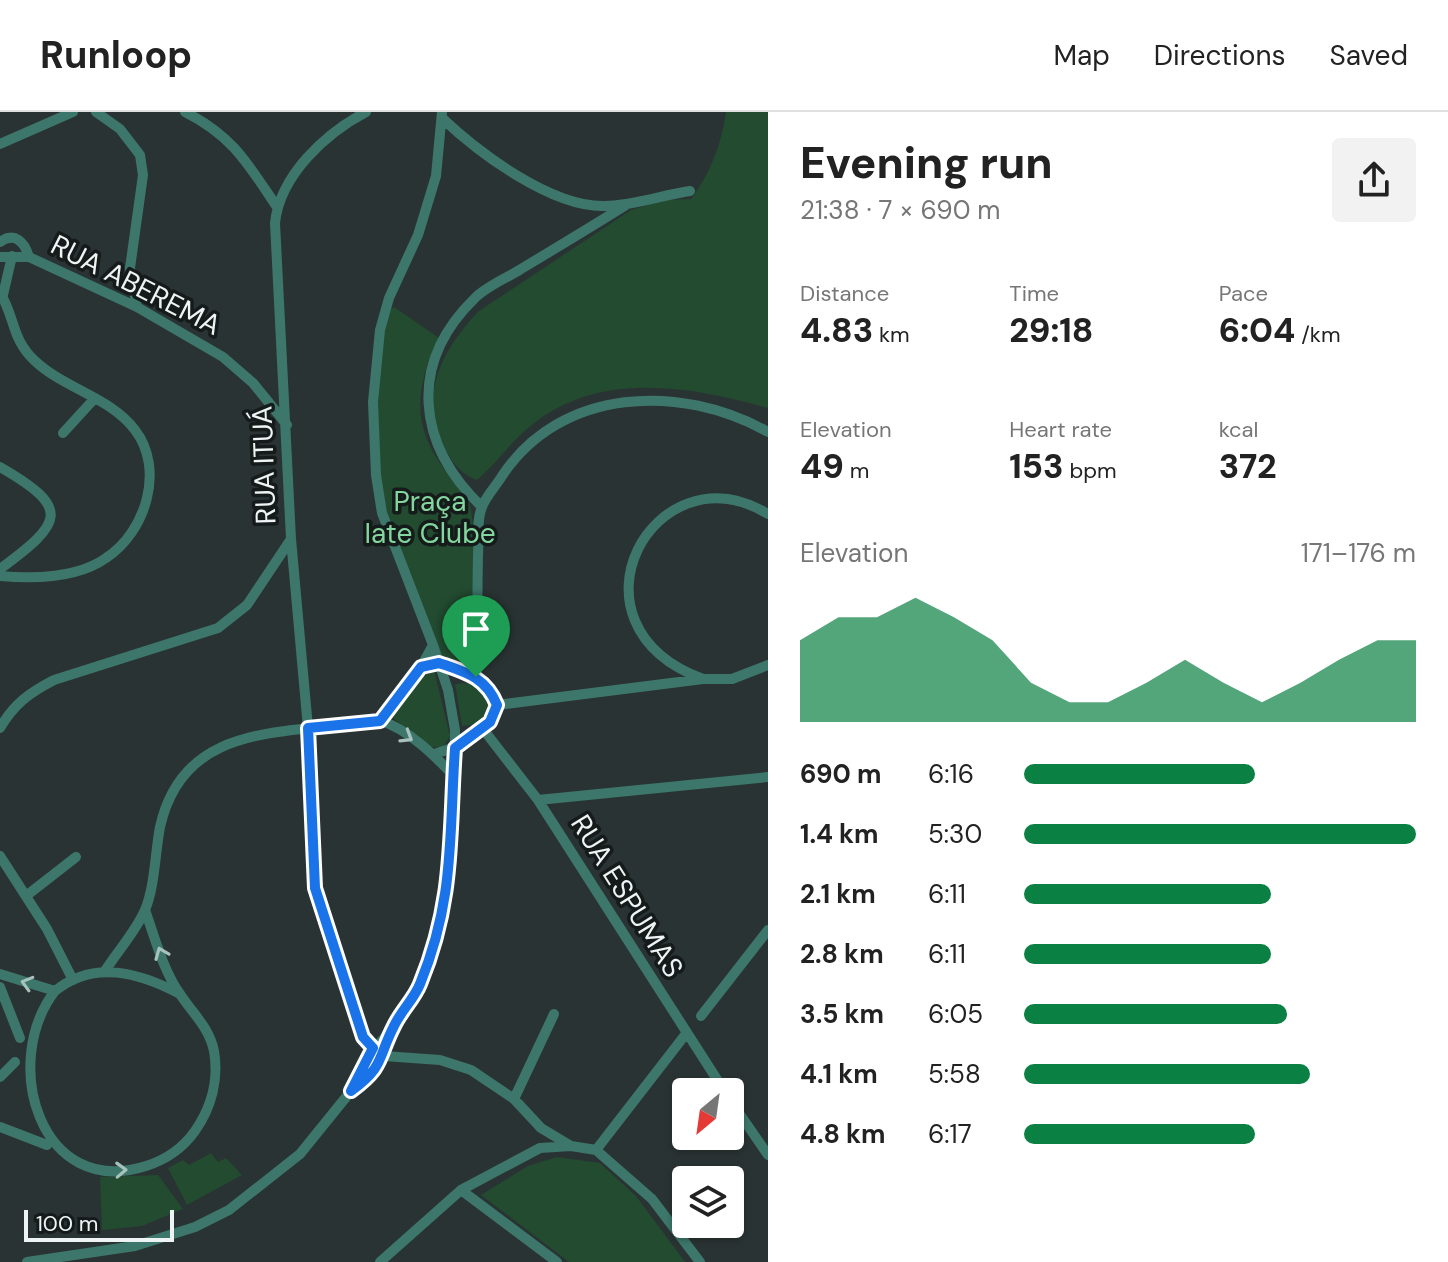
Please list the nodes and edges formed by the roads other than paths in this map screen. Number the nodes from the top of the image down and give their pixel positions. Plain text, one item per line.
1 (73, 112) edge
2 (96, 112) edge
3 (185, 112) edge
4 (366, 112) edge
5 (442, 115) edge
6 (351, 116) edge
7 (0, 144) edge
8 (690, 191) dead end
9 (626, 205) junction
10 (277, 207) junction
11 (0, 242) edge
12 (12, 256) junction
13 (0, 257) edge
14 (29, 257) junction
15 (1, 294) edge
16 (137, 307) junction
17 (95, 398) junction
18 (287, 425) junction
19 (768, 432) edge
20 (63, 433) dead end
21 (0, 467) edge
22 (482, 507) junction
23 (768, 514) edge
24 (291, 539) junction
25 (0, 569) edge
26 (0, 576) edge
27 (433, 645) junction
28 (439, 663) junction
29 (768, 665) edge
30 (421, 667) junction
31 (476, 677) junction
32 (703, 679) junction
33 (497, 705) junction
34 (380, 721) junction
35 (0, 728) edge
36 (308, 728) junction
37 (483, 729) junction
38 (455, 748) junction
39 (434, 754) junction
40 (453, 775) junction
41 (768, 777) edge
42 (538, 800) junction
43 (0, 856) edge
44 (76, 857) dead end
45 (26, 896) junction
46 (145, 910) junction
47 (768, 930) edge
48 (105, 971) junction
49 (0, 974) edge
50 (73, 980) junction
51 (0, 987) edge
52 (55, 991) junction
53 (180, 994) junction
54 (554, 1014) dead end
55 (701, 1016) dead end
56 (393, 1028) junction
57 (685, 1035) junction
58 (20, 1038) junction
59 (373, 1048) junction
60 (384, 1056) junction
61 (415, 1058) junction
62 (364, 1061) junction
63 (15, 1062) junction
64 (378, 1068) junction
65 (0, 1077) edge
66 (16, 1078) dead end
67 (715, 1078) edge
68 (351, 1091) junction
69 (514, 1099) junction
70 (23, 1108) dead end
71 (744, 1120) edge
72 (0, 1127) edge
73 (49, 1146) junction
74 (571, 1146) junction
75 (596, 1150) junction
76 (768, 1155) edge
77 (461, 1190) junction
78 (53, 1260) edge
79 (27, 1262) edge
80 (380, 1262) edge
81 (557, 1262) edge
82 (700, 1262) edge

1 - 7 street
2 - 16 street
3 - 10 street
4 - 6 street
5 - 9 street
5 - 27 street
6 - 10 street
8 - 9 street
9 - 22 street
10 - 18 street, RUA ITUÁ
11 - 14 street, RUA ABEREMA
12 - 13 street, RUA ABEREMA
12 - 14 street, RUA ABEREMA
12 - 15 street
14 - 16 street, RUA ABEREMA
15 - 17 street
16 - 18 street, RUA ABEREMA
17 - 20 street
17 - 26 street
18 - 24 street, RUA ITUÁ
19 - 22 street
21 - 25 street
22 - 31 street
23 - 32 street
24 - 35 street, RUA ITUÁ
24 - 36 street
27 - 28 street
27 - 30 street
28 - 30 street
28 - 31 street
28 - 38 street
29 - 32 street
30 - 34 street
31 - 33 street
32 - 33 street
33 - 37 street
34 - 36 street
34 -> 39 street
36 - 46 street
36 - 59 street
37 - 38 street
37 - 42 street, RUA ESPUMAS
38 - 39 street
38 - 40 street
39 - 40 street
40 - 56 street
41 - 42 street
42 - 57 street, RUA ESPUMAS
43 - 45 street
44 - 45 street
45 - 50 street
46 - 48 street
53 -> 46 street
47 - 55 street
48 - 50 street
48 - 53 street
52 -> 49 street
50 - 52 street
51 - 58 street
52 - 58 street
73 -> 53 street
54 - 69 street
56 - 59 street
56 - 60 street
57 - 67 street, RUA ESPUMAS
57 - 75 street
58 - 63 street
59 - 60 street
59 - 62 street
60 - 61 street
60 - 64 street
61 - 64 street
61 - 69 street
62 - 64 street
62 - 68 street
63 - 65 street
63 - 66 street
64 - 68 street
68 - 78 street
69 - 74 street
70 - 73 street
71 - 76 street
72 - 73 street
74 - 75 street
74 - 77 street
75 - 82 street
77 - 80 street
77 - 81 street
78 - 79 street

